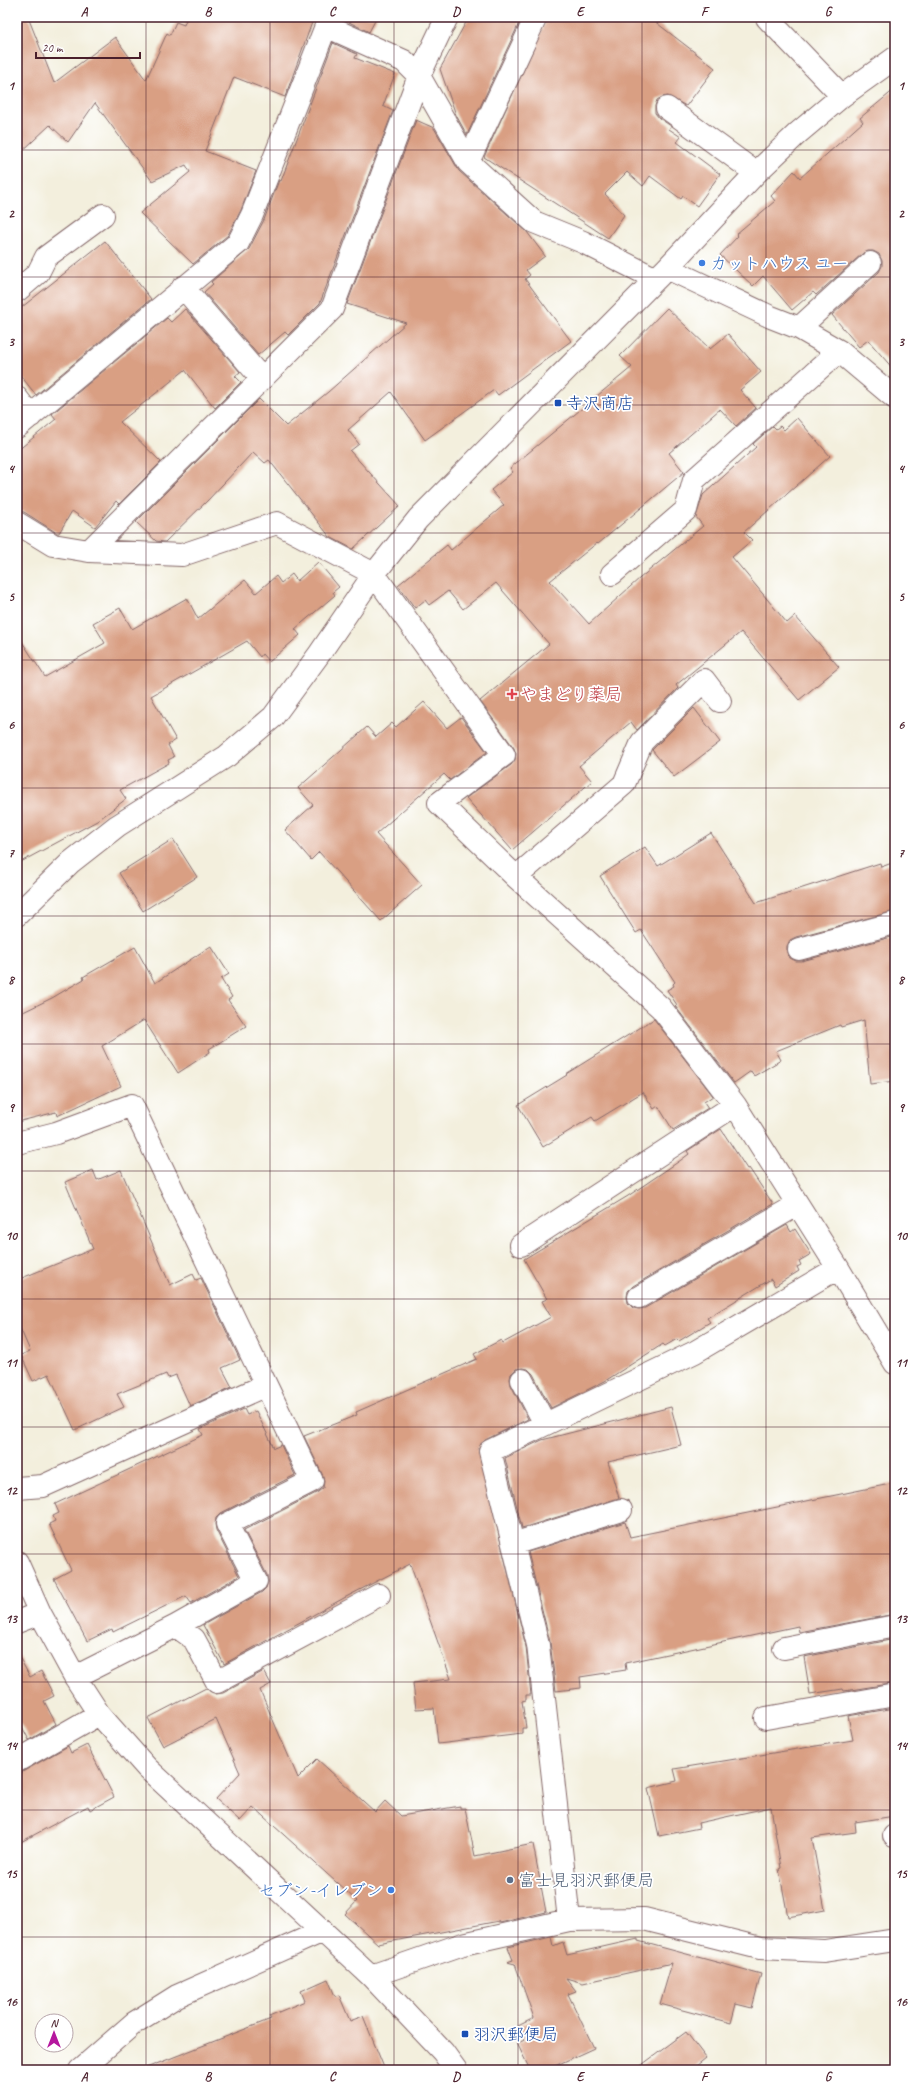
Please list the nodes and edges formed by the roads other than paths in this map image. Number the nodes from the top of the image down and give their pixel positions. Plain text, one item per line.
1 (447, 17) edge
2 (536, 17) edge
3 (767, 18) dead end
4 (327, 22) edge
5 (895, 58) edge
6 (419, 76) junction
7 (842, 96) junction
8 (666, 108) dead end
9 (468, 162) junction
10 (756, 173) junction
11 (103, 215) dead end
12 (870, 262) dead end
13 (661, 274) junction
14 (183, 287) junction
15 (17, 291) edge
16 (800, 328) junction
17 (839, 351) junction
18 (262, 378) junction
19 (17, 398) edge
20 (895, 398) edge
21 (24, 422) edge
22 (17, 523) edge
23 (89, 550) junction
24 (374, 574) junction
25 (612, 574) dead end
26 (720, 701) dead end
27 (516, 877) junction
28 (17, 915) edge
29 (895, 923) edge
30 (800, 949) dead end
31 (735, 1105) junction
32 (17, 1143) edge
33 (797, 1205) junction
34 (521, 1245) dead end
35 (838, 1268) junction
36 (639, 1297) dead end
37 (895, 1364) edge
38 (522, 1380) dead end
39 (266, 1384) junction
40 (545, 1424) junction
41 (17, 1488) edge
42 (621, 1510) dead end
43 (513, 1544) junction
44 (17, 1562) edge
45 (379, 1595) dead end
46 (40, 1613) junction
47 (17, 1622) edge
48 (176, 1626) junction
49 (895, 1626) edge
50 (784, 1648) dead end
51 (75, 1677) junction
52 (895, 1694) edge
53 (99, 1714) junction
54 (766, 1718) dead end
55 (17, 1761) edge
56 (569, 1920) junction
57 (323, 1931) junction
58 (895, 1940) edge
59 (371, 1976) junction
60 (80, 2070) edge
61 (456, 2070) edge

1 - 6 street
2 - 9 street
3 - 7 street
4 - 6 street
4 - 14 street
5 - 7 street
6 - 9 street
6 - 18 street
7 - 10 street
8 - 10 street
9 - 13 street
10 - 13 street
11 - 15 street
12 - 16 street
13 - 16 street
13 - 24 street
14 - 18 street
14 - 21 street
16 - 17 street
17 - 20 street
17 - 25 street
18 - 23 street
19 - 21 street
22 - 23 street
23 - 24 street
24 - 27 street
24 - 28 street
26 - 27 street
27 - 31 street
29 - 30 street
31 - 33 street
31 - 34 street
32 - 39 street
33 - 35 street
33 - 36 street
35 - 37 street
35 - 40 street
38 - 40 street
39 - 41 street
39 - 48 street
40 - 43 street
42 - 43 street
43 - 56 street
44 - 46 street
45 - 48 street
46 - 47 street
46 - 51 street
48 - 51 street
49 - 50 street
51 - 53 street
52 - 54 street
53 - 55 street
53 - 57 street
56 - 58 street
56 - 59 street
57 - 59 street
57 - 60 street
59 - 61 street

